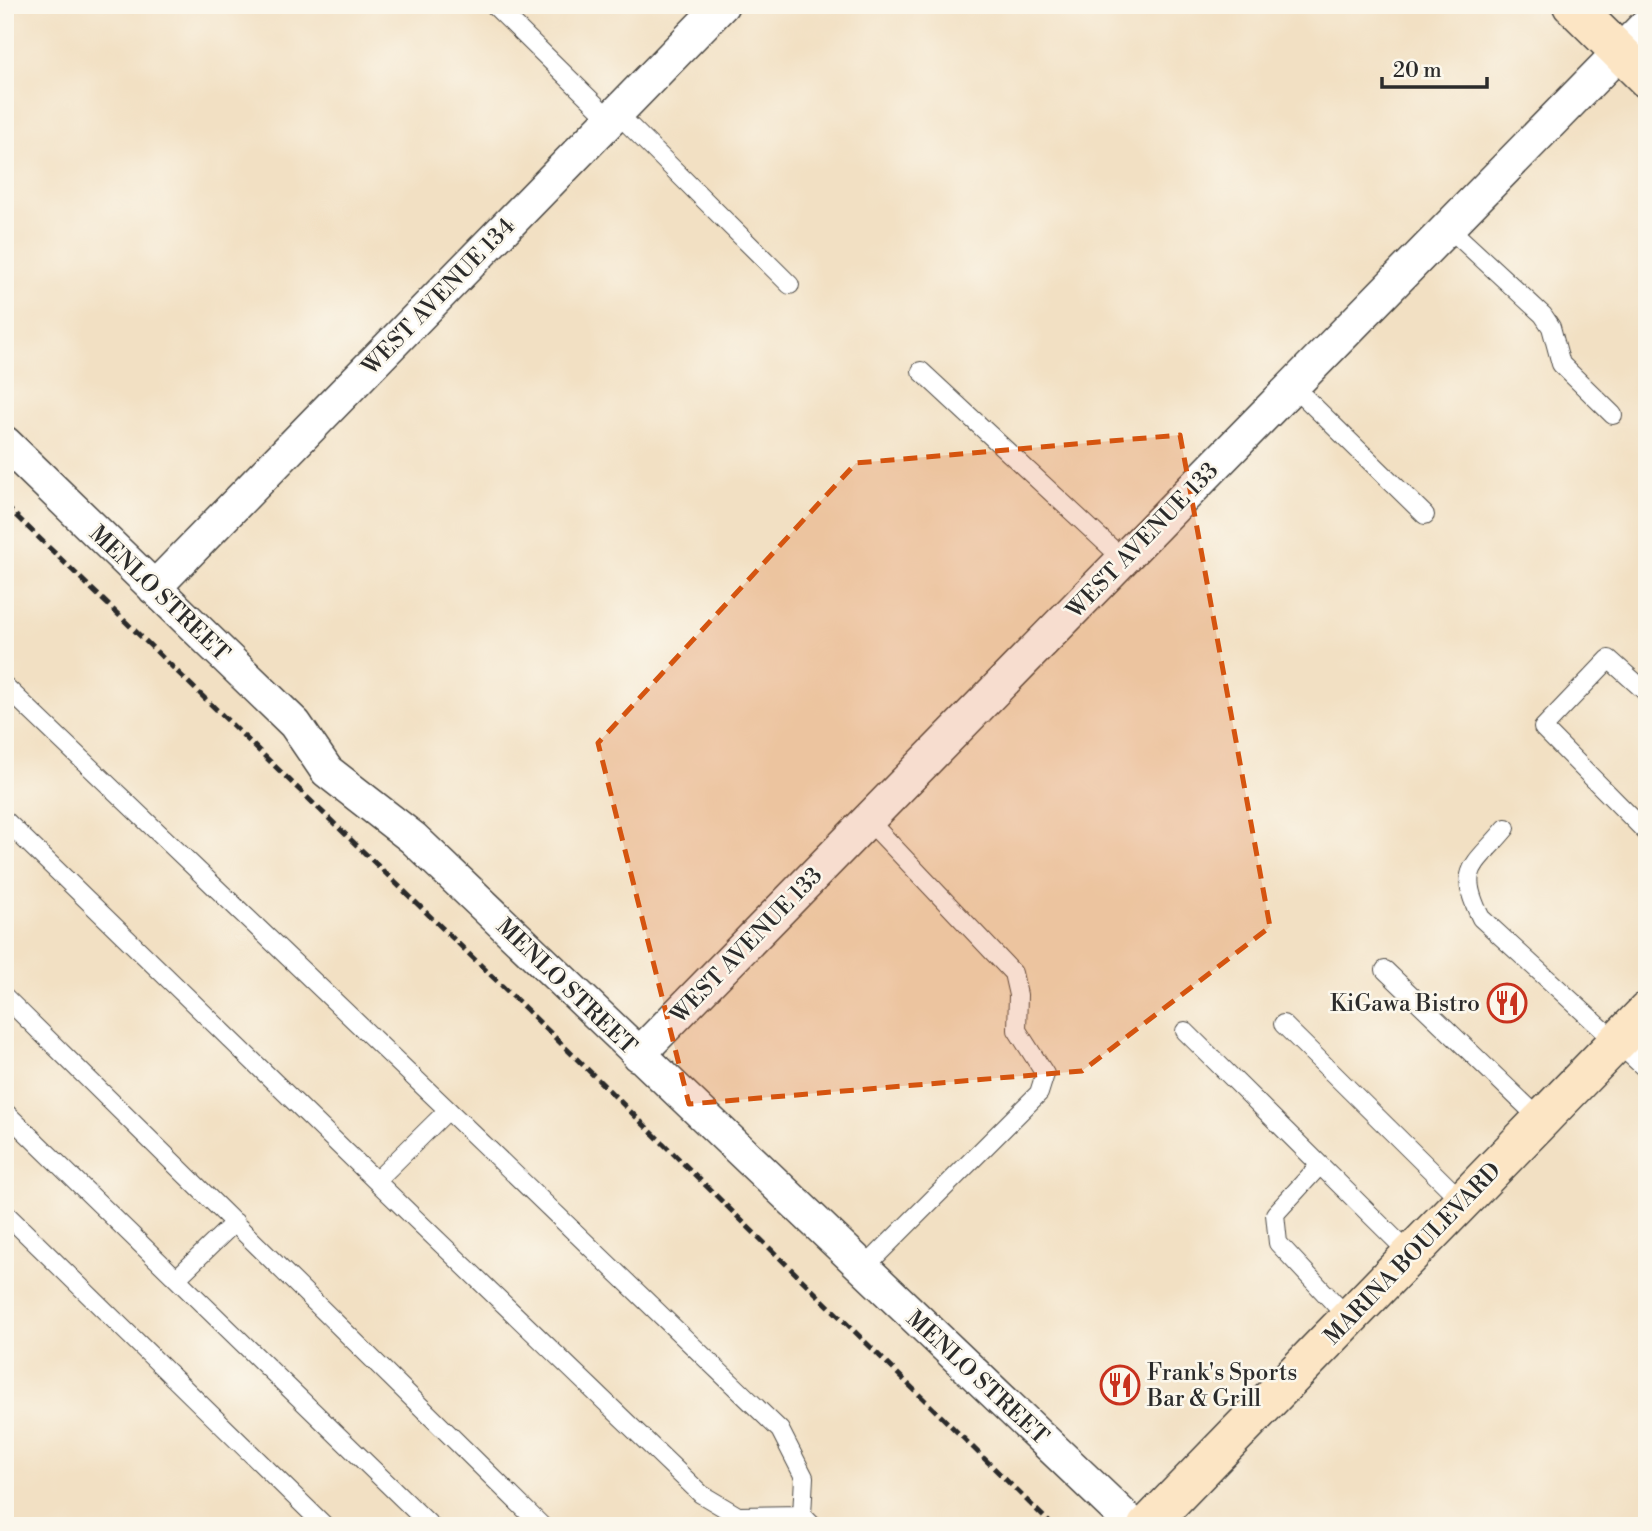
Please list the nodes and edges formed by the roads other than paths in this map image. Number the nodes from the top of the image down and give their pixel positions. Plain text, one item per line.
1 (494, 5) edge
2 (722, 5) edge
3 (1572, 5) edge
4 (1647, 24) edge
5 (1620, 52) junction
6 (1647, 79) edge
7 (614, 116) junction
8 (1448, 227) junction
9 (790, 285) dead end
10 (921, 371) dead end
11 (1293, 386) junction
12 (1613, 415) dead end
13 (5, 443) edge
14 (1425, 515) dead end
15 (1123, 559) junction
16 (154, 587) junction
17 (5, 686) edge
18 (1647, 693) edge
19 (5, 820) edge
20 (868, 820) junction
21 (1506, 828) dead end
22 (1647, 833) edge
23 (1385, 970) dead end
24 (5, 997) edge
25 (1647, 1011) edge
26 (1283, 1024) dead end
27 (1185, 1031) dead end
28 (1618, 1041) junction
29 (638, 1055) junction
30 (1647, 1070) edge
31 (448, 1110) junction
32 (5, 1112) edge
33 (1541, 1120) junction
34 (1319, 1166) junction
35 (376, 1181) junction
36 (1462, 1200) junction
37 (5, 1213) edge
38 (235, 1222) junction
39 (1411, 1255) junction
40 (863, 1269) junction
41 (177, 1278) junction
42 (1349, 1319) junction
43 (808, 1520) edge
44 (325, 1526) edge
45 (431, 1526) edge
46 (542, 1526) edge
47 (1134, 1526) edge
48 (1147, 1526) edge

1 - 7 lane
2 - 7 street, WEST AVENUE 134
3 - 5 main road
4 - 5 street, WEST AVENUE 133
5 - 6 main road
5 - 8 street, WEST AVENUE 133
7 - 9 lane
7 - 16 street, WEST AVENUE 134
8 - 11 street, WEST AVENUE 133
8 - 12 lane
10 - 15 lane
11 - 14 lane
11 - 15 street, WEST AVENUE 133
13 - 16 street, MENLO STREET
15 - 20 street, WEST AVENUE 133
16 - 29 street, MENLO STREET
17 - 31 lane
18 - 22 lane
19 - 35 lane
20 - 29 street, WEST AVENUE 133
20 - 40 lane
21 - 28 lane
23 - 33 lane
24 - 38 lane
25 - 28 main road, MARINA BOULEVARD
26 - 36 lane
27 - 34 lane
28 - 30 lane
28 - 33 main road, MARINA BOULEVARD
29 - 40 street, MENLO STREET
31 - 35 lane
31 - 43 lane
32 - 41 lane
33 - 36 main road, MARINA BOULEVARD
34 - 39 lane
34 - 42 lane
35 - 43 lane
36 - 39 main road, MARINA BOULEVARD
37 - 44 lane
38 - 41 lane
38 - 46 lane
39 - 42 main road, MARINA BOULEVARD
40 - 47 street, MENLO STREET
41 - 45 lane
42 - 48 main road, MARINA BOULEVARD

